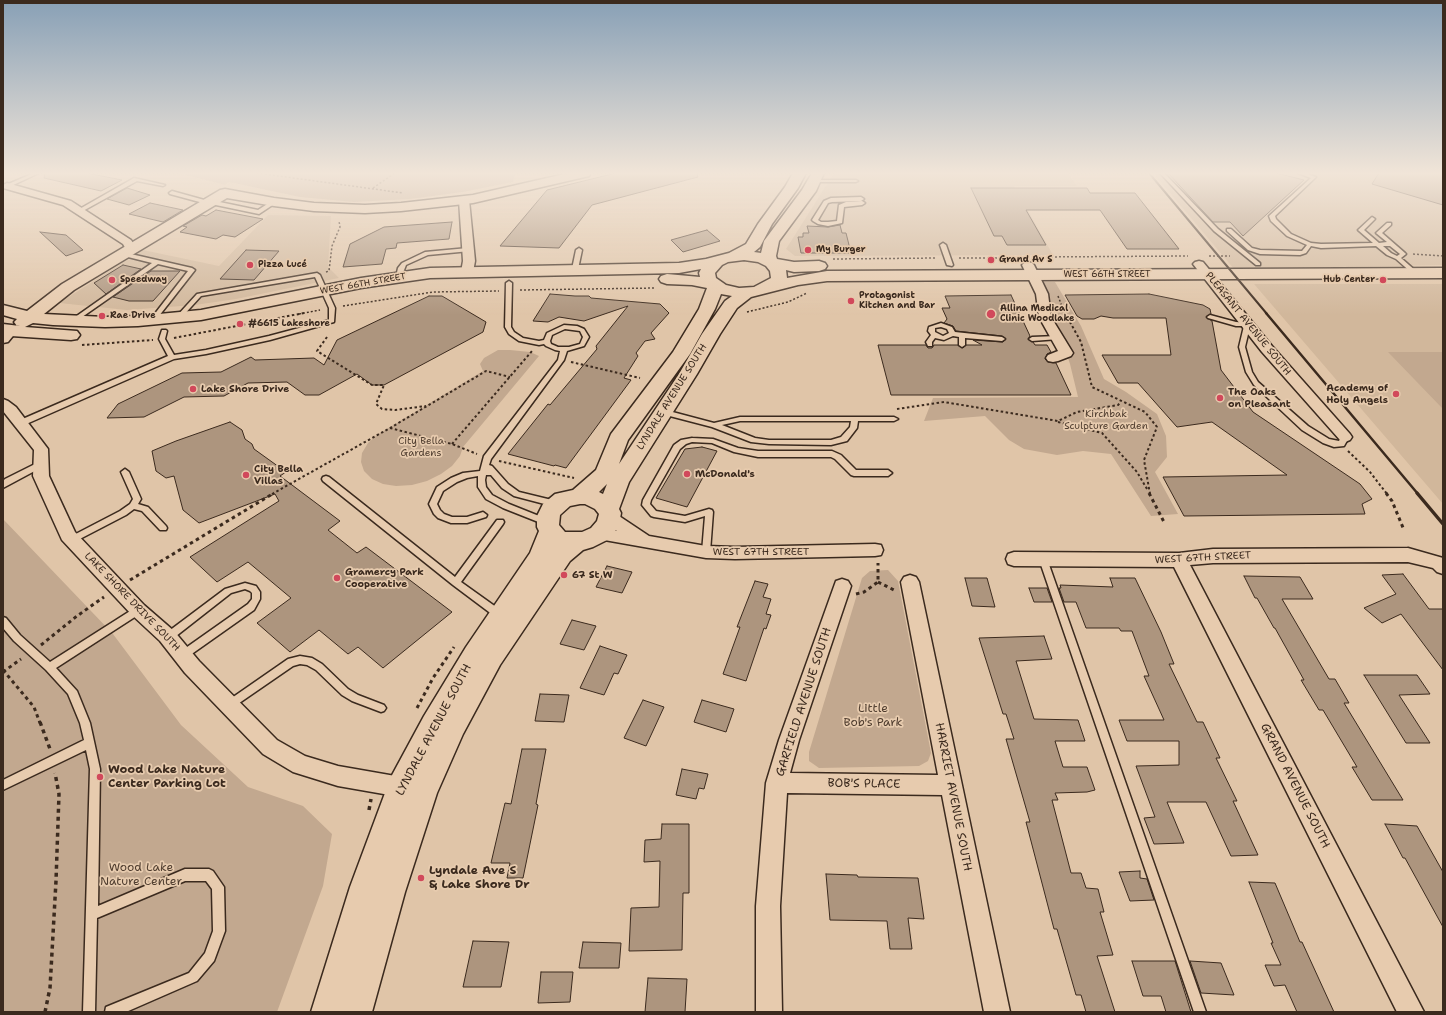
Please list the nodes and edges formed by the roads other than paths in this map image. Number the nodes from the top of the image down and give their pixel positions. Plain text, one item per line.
1 (93, 220) edge
2 (180, 220) edge
3 (466, 220) edge
4 (768, 220) edge
5 (788, 220) edge
6 (816, 220) edge
7 (842, 220) edge
8 (1207, 220) edge
9 (1273, 220) edge
10 (1371, 220) edge
11 (1390, 224) dead end
12 (1229, 230) dead end
13 (1310, 244) junction
14 (1378, 244) junction
15 (1392, 244) junction
16 (943, 245) dead end
17 (468, 250) junction
18 (579, 250) dead end
19 (127, 252) junction
20 (729, 257) junction
21 (1253, 260) junction
22 (157, 262) junction
23 (771, 262) junction
24 (948, 262) junction
25 (1407, 262) junction
26 (1201, 263) junction
27 (1030, 264) junction
28 (1443, 264) edge
29 (575, 269) junction
30 (467, 272) junction
31 (1443, 273) edge
32 (399, 276) junction
33 (714, 286) junction
34 (773, 286) junction
35 (509, 287) junction
36 (746, 293) junction
37 (328, 300) junction
38 (3, 310) edge
39 (30, 317) junction
40 (179, 317) junction
41 (1210, 317) dead end
42 (73, 321) junction
43 (1246, 325) junction
44 (160, 330) junction
45 (6, 333) edge
46 (952, 334) junction
47 (934, 335) junction
48 (962, 336) junction
49 (1032, 338) dead end
50 (1057, 338) junction
51 (1002, 339) dead end
52 (547, 342) junction
53 (930, 345) dead end
54 (962, 345) dead end
55 (564, 350) junction
56 (172, 357) junction
57 (1053, 358) dead end
58 (671, 366) junction
59 (3, 404) edge
60 (665, 412) junction
61 (855, 419) junction
62 (894, 420) dead end
63 (21, 423) junction
64 (714, 425) junction
65 (1343, 440) joint
66 (487, 458) junction
67 (41, 464) junction
68 (125, 472) dead end
69 (493, 472) junction
70 (482, 474) junction
71 (888, 474) dead end
72 (326, 478) dead end
73 (3, 485) edge
74 (580, 496) junction
75 (133, 506) junction
76 (482, 515) dead end
77 (551, 519) junction
78 (500, 522) dead end
79 (598, 526) junction
80 (163, 528) dead end
81 (72, 540) junction
82 (876, 550) road end
83 (706, 552) junction
84 (1014, 559) dead end
85 (1043, 559) junction
86 (1179, 560) junction
87 (1441, 565) edge
88 (910, 582) dead end
89 (456, 583) junction
90 (840, 592) road end
91 (138, 610) junction
92 (500, 615) junction
93 (3, 621) edge
94 (168, 637) junction
95 (183, 655) junction
96 (49, 667) junction
97 (229, 705) junction
98 (381, 708) dead end
99 (89, 742) junction
100 (777, 783) junction
101 (3, 785) edge
102 (950, 785) junction
103 (401, 787) junction
104 (92, 914) junction
105 (90, 1012) edge
106 (111, 1012) edge
107 (329, 1012) edge
108 (354, 1012) edge
109 (769, 1012) edge
110 (997, 1012) edge
111 (1200, 1012) edge
112 (1411, 1012) edge

1 - 19 street
2 - 19 main road
3 - 17 street
4 - 20 main road
5 - 23 main road
6 - 7 lane
8 - 21 lane
9 - 13 lane
10 - 14 lane
11 - 15 lane
12 - 13 lane
13 - 14 lane
14 - 15 lane
14 - 25 lane
15 - 25 lane
16 - 24 lane
17 - 30 street
17 - 32 lane
18 - 29 lane
19 - 22 lane
19 - 39 main road
20 - 23 main road, WEST 66TH STREET
20 - 29 main road, WEST 66TH STREET
20 - 33 main road
21 - 25 main road, WEST 66TH STREET
21 - 26 main road, WEST 66TH STREET
22 - 42 lane
22 - 44 lane
23 - 24 main road, WEST 66TH STREET
23 - 34 main road
24 - 27 main road, WEST 66TH STREET
25 - 26 main road, WEST 66TH STREET
25 - 28 main road, WEST 66TH STREET
25 - 31 main road, WEST 66TH STREET
26 - 27 main road, WEST 66TH STREET
26 - 43 street, PLEASANT AVENUE SOUTH
27 - 34 main road, WEST 66TH STREET
27 - 50 street
29 - 30 main road, WEST 66TH STREET
30 - 32 main road, WEST 66TH STREET
32 - 37 main road, WEST 66TH STREET
33 - 35 main road, WEST 66TH STREET
33 - 36 main road, WEST 66TH STREET
33 - 58 main road, LYNDALE AVENUE SOUTH
34 - 36 main road, WEST 66TH STREET
35 - 37 main road, WEST 66TH STREET
35 - 52 lane
36 - 60 main road, LYNDALE AVENUE SOUTH
37 - 40 main road, WEST 66TH STREET
37 - 40 lane
37 - 44 main road, WEST 66TH STREET
37 - 56 lane
38 - 39 main road, WEST 66TH STREET
39 - 42 main road, WEST 66TH STREET
39 - 45 main road
40 - 44 main road, WEST 66TH STREET
41 - 43 lane
42 - 44 main road, WEST 66TH STREET
43 - 65 street, PLEASANT AVENUE SOUTH
43 - 65 lane
44 - 45 main road, WEST 66TH STREET
44 - 56 lane
46 - 47 lane
46 - 47 lane
46 - 48 lane
47 - 53 lane
48 - 51 lane
48 - 54 lane
49 - 50 lane
50 - 57 street
52 - 55 lane
52 - 55 lane
55 - 66 lane
56 - 63 lane
58 - 60 main road
58 - 74 main road, LYNDALE AVENUE SOUTH
59 - 63 street, LAKE SHORE DRIVE SOUTH
60 - 64 lane
60 - 79 main road, LYNDALE AVENUE SOUTH
61 - 62 lane
61 - 64 lane
61 - 64 lane
63 - 67 street, LAKE SHORE DRIVE SOUTH
66 - 69 lane
66 - 70 lane
67 - 73 lane
67 - 81 street, LAKE SHORE DRIVE SOUTH
68 - 75 lane
69 - 70 lane
69 - 77 lane
70 - 76 lane
70 - 77 lane
71 - 83 lane
72 - 89 lane
74 - 77 main road, LYNDALE AVENUE SOUTH
74 - 79 main road
75 - 80 lane
75 - 81 lane
77 - 79 main road
77 - 92 main road, LYNDALE AVENUE SOUTH
78 - 89 lane
79 - 83 street, WEST 67TH STREET
79 - 108 main road, LYNDALE AVENUE SOUTH
81 - 91 street, LAKE SHORE DRIVE SOUTH
82 - 83 street, WEST 67TH STREET
84 - 85 street, WEST 67TH STREET
85 - 86 street, WEST 67TH STREET
85 - 111 lane
86 - 87 street, WEST 67TH STREET
86 - 112 street, GRAND AVENUE SOUTH
88 - 102 street, HARRIET AVENUE SOUTH
89 - 92 lane
90 - 100 street, GARFIELD AVENUE SOUTH
91 - 94 street, LAKE SHORE DRIVE SOUTH
91 - 96 lane
92 - 103 main road, LYNDALE AVENUE SOUTH
93 - 96 lane
94 - 95 street, LAKE SHORE DRIVE SOUTH
94 - 95 lane
95 - 97 street, LAKE SHORE DRIVE SOUTH
96 - 99 lane
97 - 98 lane
97 - 103 street, LAKE SHORE DRIVE SOUTH
99 - 101 lane
99 - 104 lane
100 - 102 street, BOB'S PLACE
100 - 109 street, GARFIELD AVENUE SOUTH
102 - 110 street, HARRIET AVENUE SOUTH
103 - 107 main road, LYNDALE AVENUE SOUTH
104 - 105 lane
104 - 106 lane

